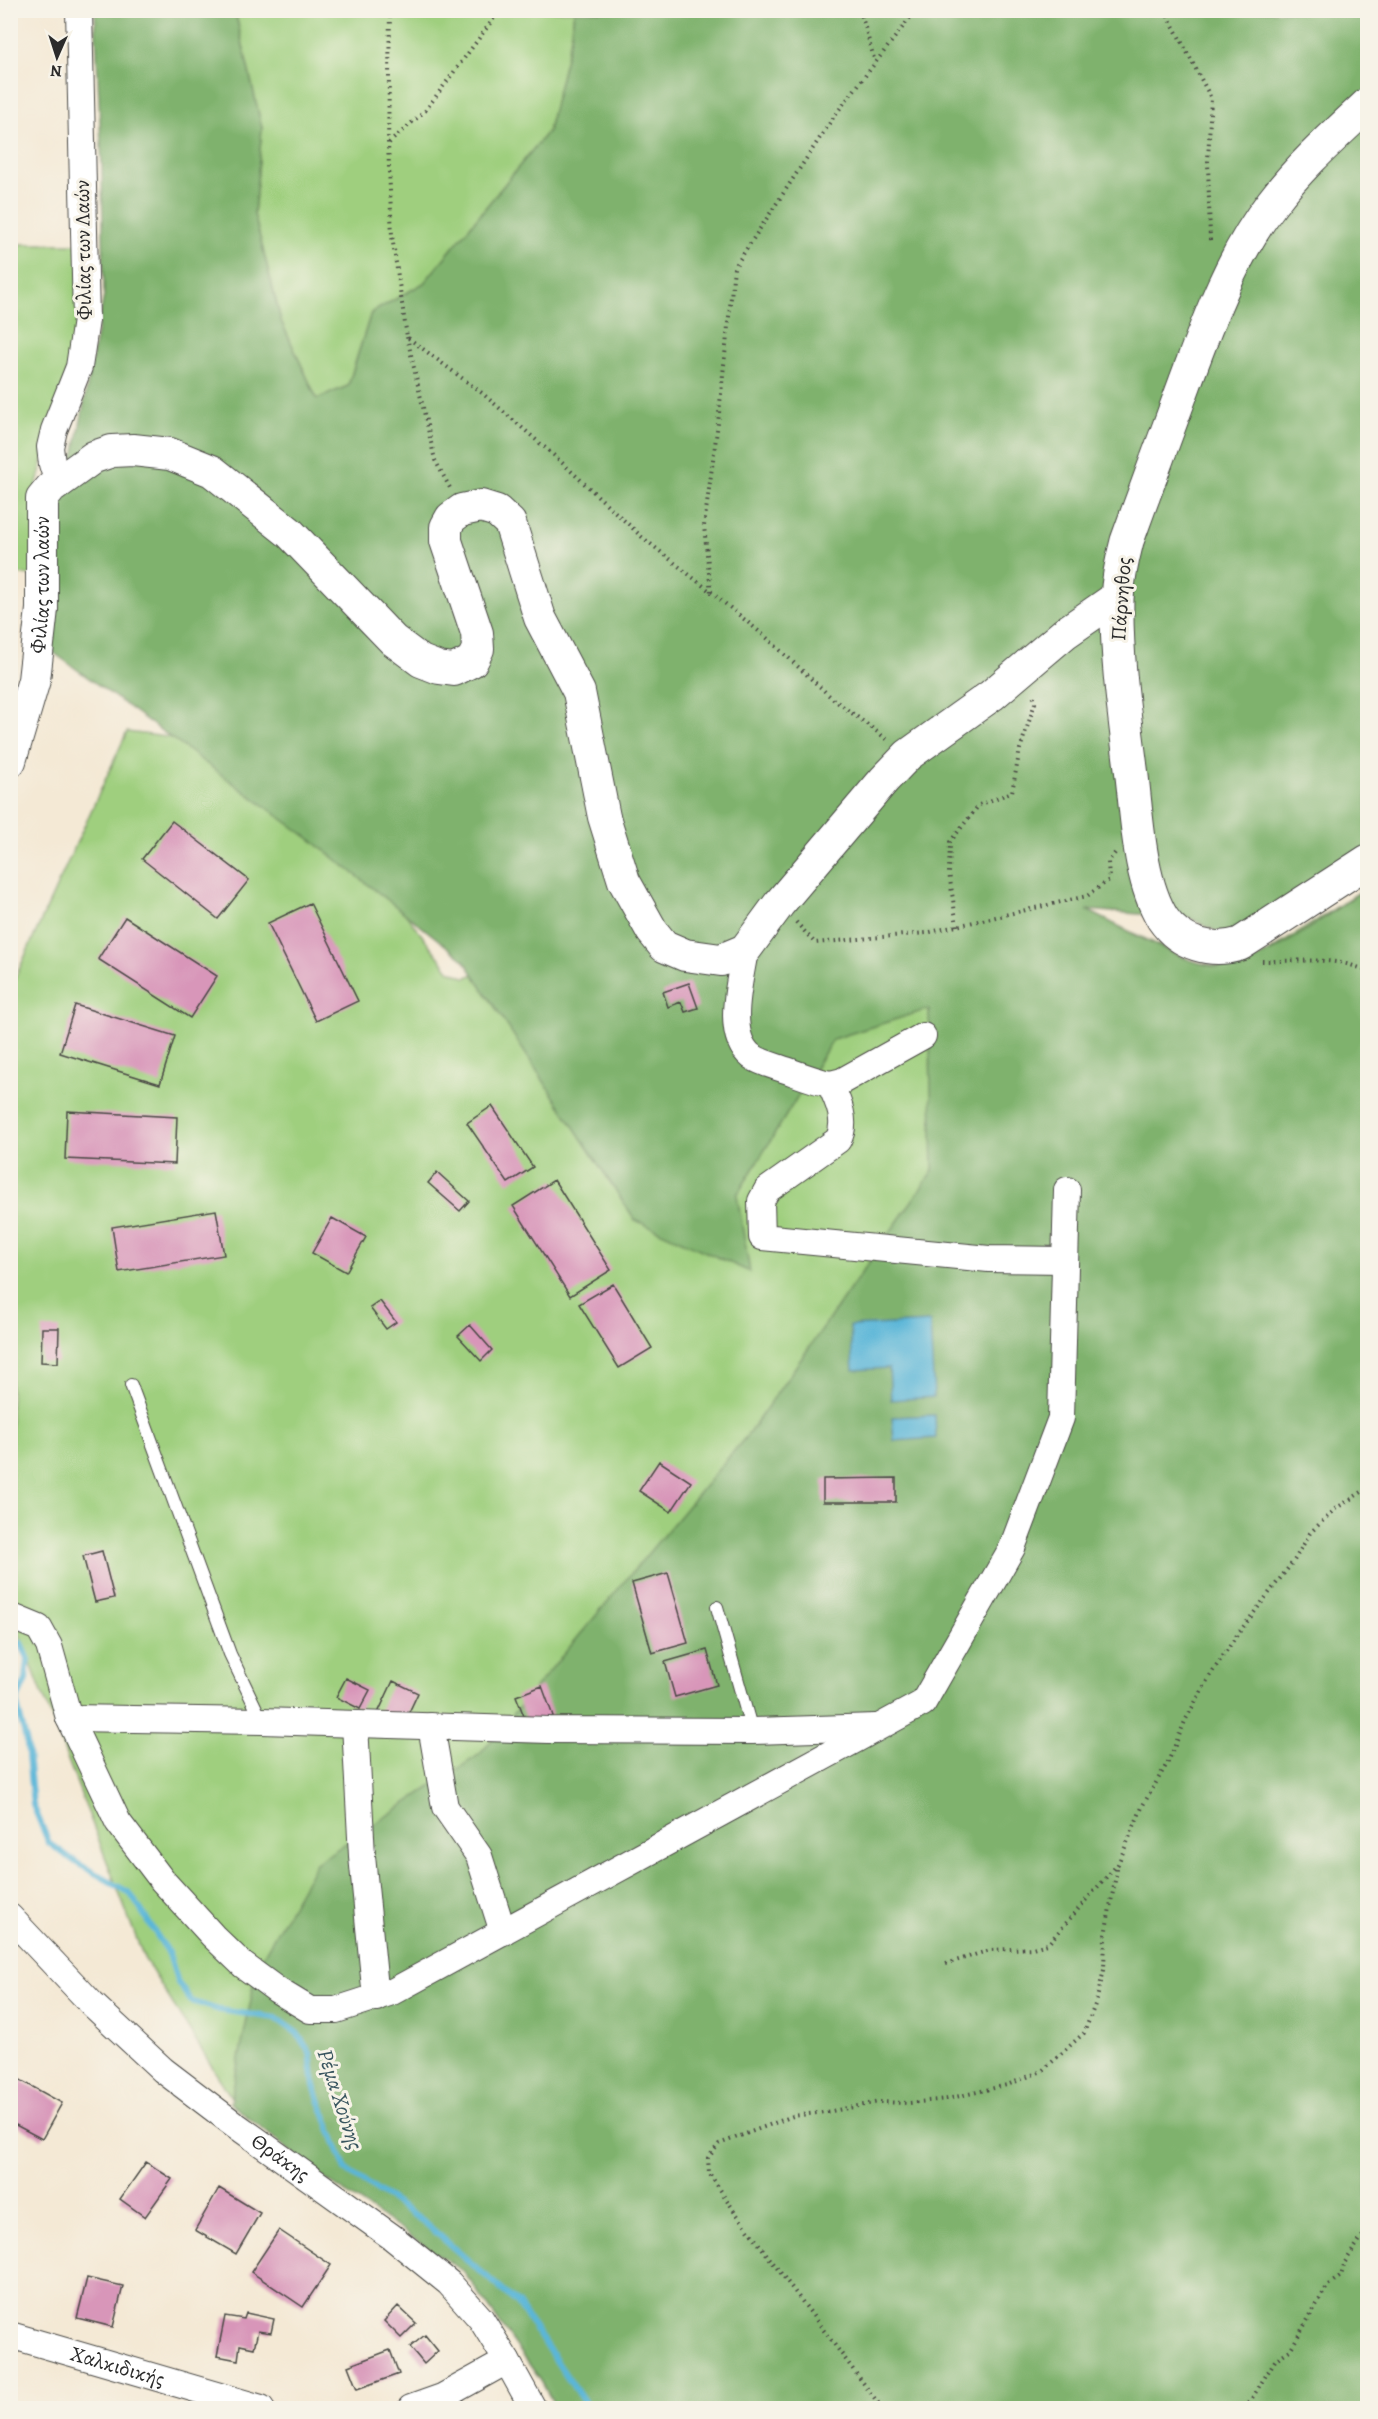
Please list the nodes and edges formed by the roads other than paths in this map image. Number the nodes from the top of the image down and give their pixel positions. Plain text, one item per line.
1 (79, 10) edge
2 (1368, 105) edge
3 (58, 483) junction
4 (1117, 597) junction
5 (10, 761) edge
6 (1368, 861) edge
7 (745, 950) junction
8 (923, 1036) dead end
9 (830, 1084) junction
10 (1067, 1190) dead end
11 (1065, 1260) junction
12 (131, 1385) dead end
13 (717, 1607) dead end
14 (10, 1616) edge
15 (69, 1718) junction
16 (262, 1721) junction
17 (355, 1724) junction
18 (431, 1726) junction
19 (880, 1727) junction
20 (752, 1731) junction
21 (10, 1917) edge
22 (503, 1932) junction
23 (376, 1998) junction
24 (10, 2336) edge
25 (507, 2361) junction
26 (261, 2409) edge
27 (411, 2409) edge
28 (533, 2409) edge

1 - 3 street, Φιλίας των Λαών
2 - 4 main road, Πάρνηθος
3 - 5 street, Φιλίας των λαών
3 - 7 street, Φιλίας των λαών
4 - 6 main road, Πάρνηθος
4 - 7 street
7 - 9 street
8 - 9 street
9 - 11 street
10 - 11 street
11 - 19 street
12 - 16 lane
13 - 20 lane
14 - 15 street
15 - 16 street
15 - 23 street
16 - 17 street
17 - 18 street
17 - 23 street
18 - 20 street
18 - 22 street
19 - 20 street
19 - 22 street
21 - 25 street, Θράκης
22 - 23 street
24 - 26 street, Χαλκιδικής
25 - 27 street
25 - 28 street, Θράκης

